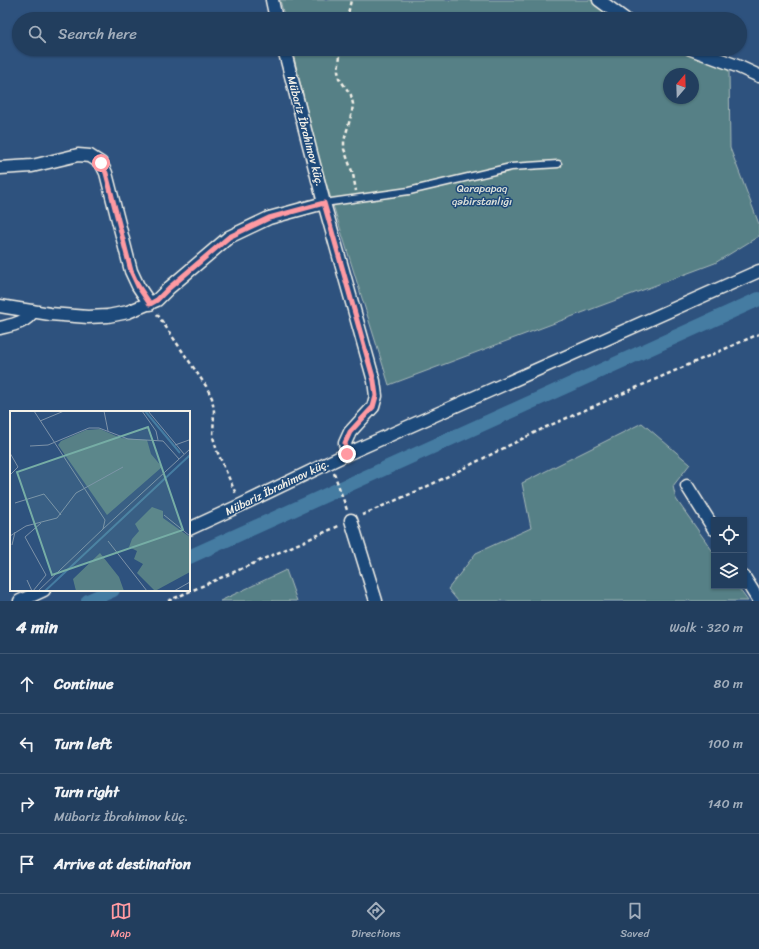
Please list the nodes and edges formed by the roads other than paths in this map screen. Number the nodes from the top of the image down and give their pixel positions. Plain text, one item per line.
1 (272, 0) edge
2 (599, 0) edge
3 (275, 12) edge
4 (615, 12) edge
5 (286, 56) edge
6 (710, 56) edge
7 (759, 76) edge
8 (558, 164) dead end
9 (0, 168) edge
10 (324, 203) junction
11 (759, 271) edge
12 (150, 304) junction
13 (0, 306) edge
14 (33, 311) junction
15 (0, 328) edge
16 (347, 454) junction
17 (687, 486) dead end
18 (351, 520) road end
19 (711, 524) edge
20 (190, 529) edge
21 (747, 582) edge
22 (42, 591) edge
23 (20, 601) edge
24 (376, 601) edge
25 (759, 601) edge

1 - 3 street
2 - 4 street
5 - 10 street, Mübariz İbrahimov küç.
6 - 7 street
8 - 10 lane
9 - 12 street
10 - 12 street
10 - 16 street, Mübariz İbrahimov küç.
11 - 16 street
12 - 14 street
13 - 14 street
14 - 15 street
16 - 20 street, Mübariz İbrahimov küç.
17 - 19 street
18 - 24 street
21 - 25 street
22 - 23 street

